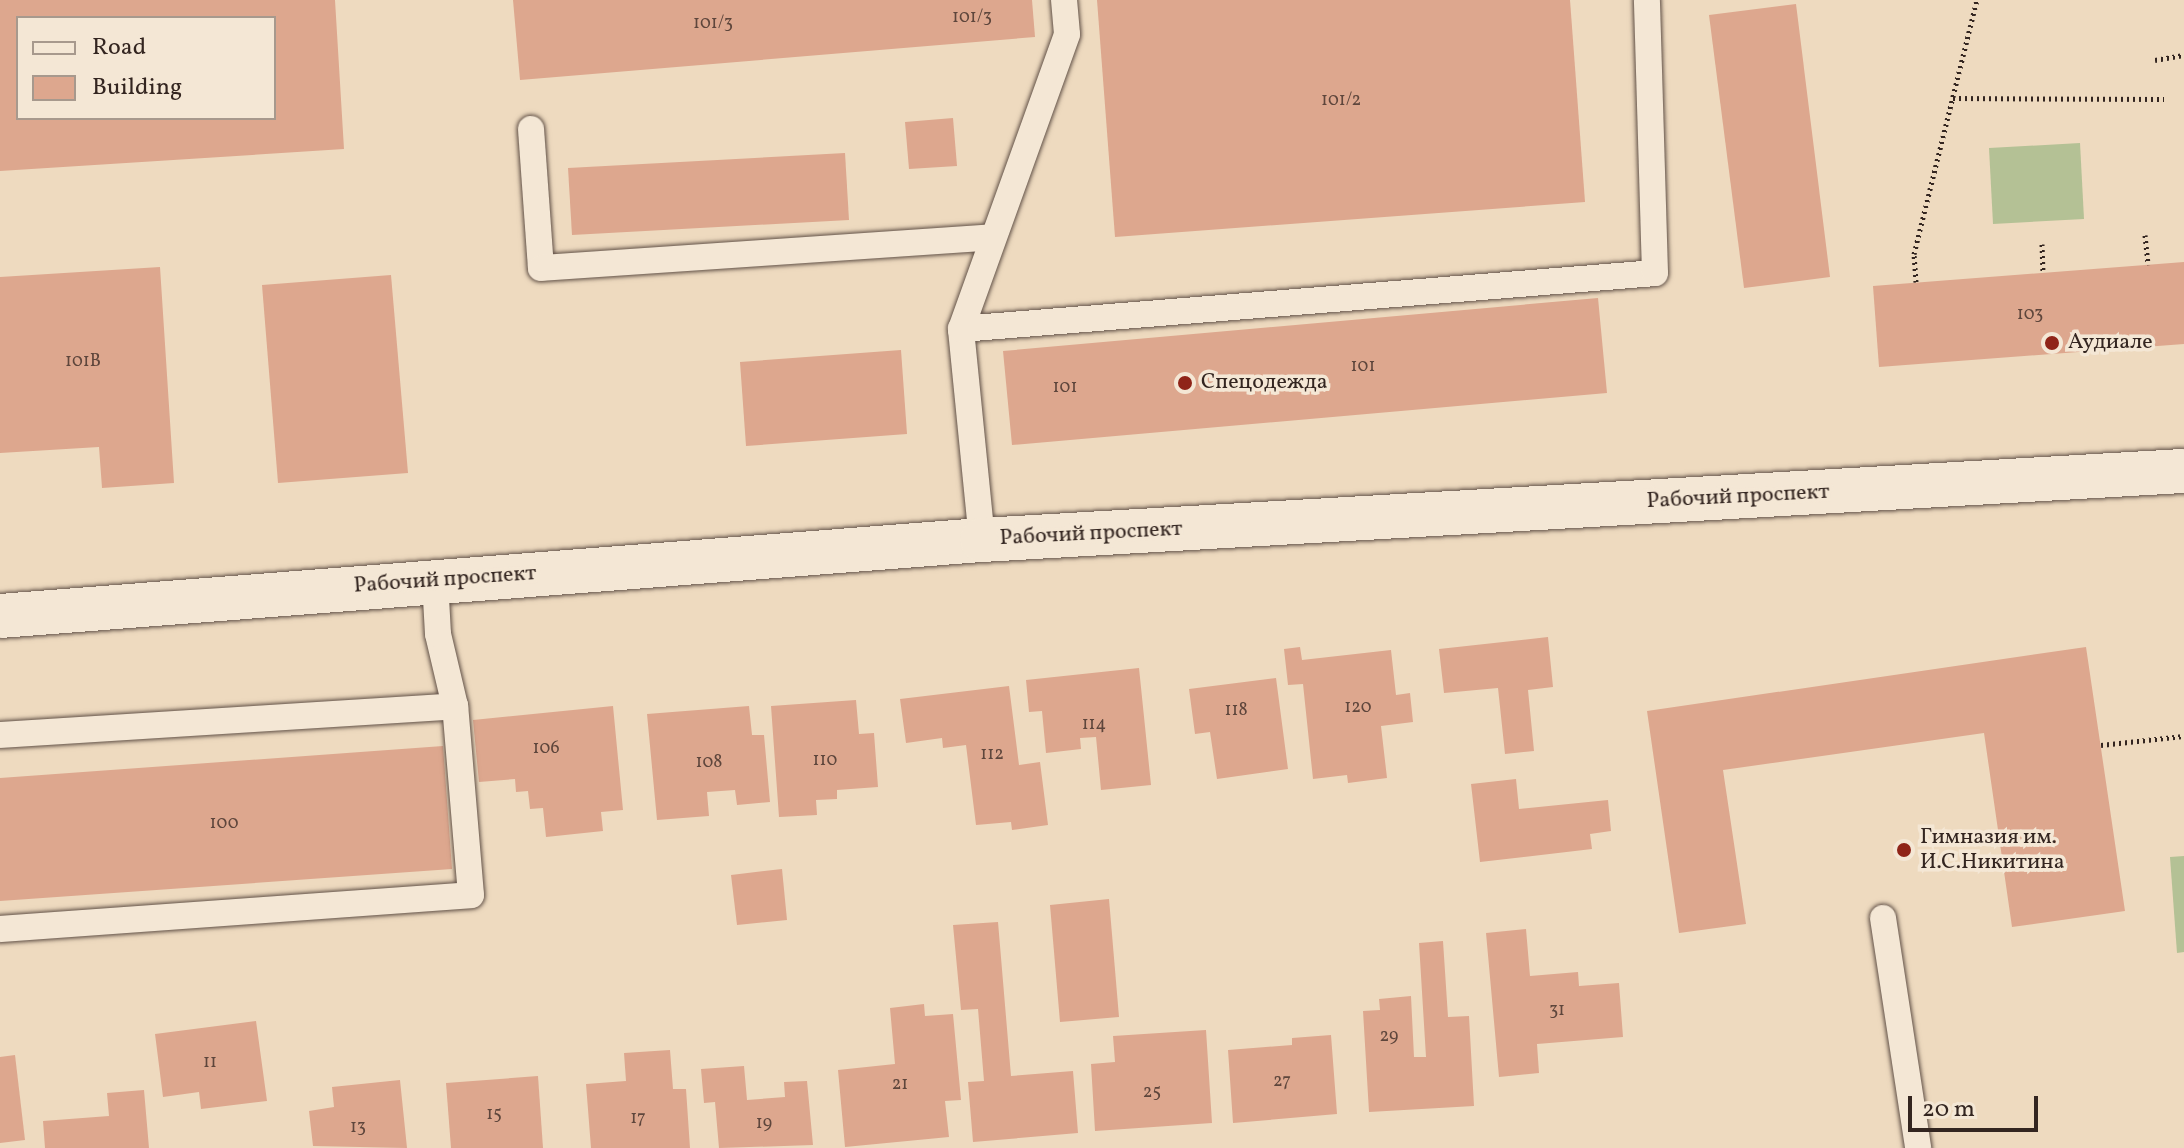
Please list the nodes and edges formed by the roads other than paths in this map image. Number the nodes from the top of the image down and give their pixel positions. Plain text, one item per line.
1 (1064, 0) edge
2 (1647, 0) edge
3 (531, 129) dead end
4 (991, 237) junction
5 (961, 329) junction
6 (2184, 471) edge
7 (982, 540) junction
8 (435, 581) junction
9 (0, 616) edge
10 (455, 706) junction
11 (0, 735) edge
12 (1883, 918) dead end
13 (0, 929) edge
14 (1918, 1148) edge

1 - 4 lane
2 - 5 lane
3 - 4 lane
4 - 5 lane
5 - 7 lane
6 - 7 street, Рабочий проспект
7 - 8 street, Рабочий проспект
8 - 9 street, Рабочий проспект
8 - 10 lane
10 - 11 lane
10 - 13 lane
12 - 14 lane

